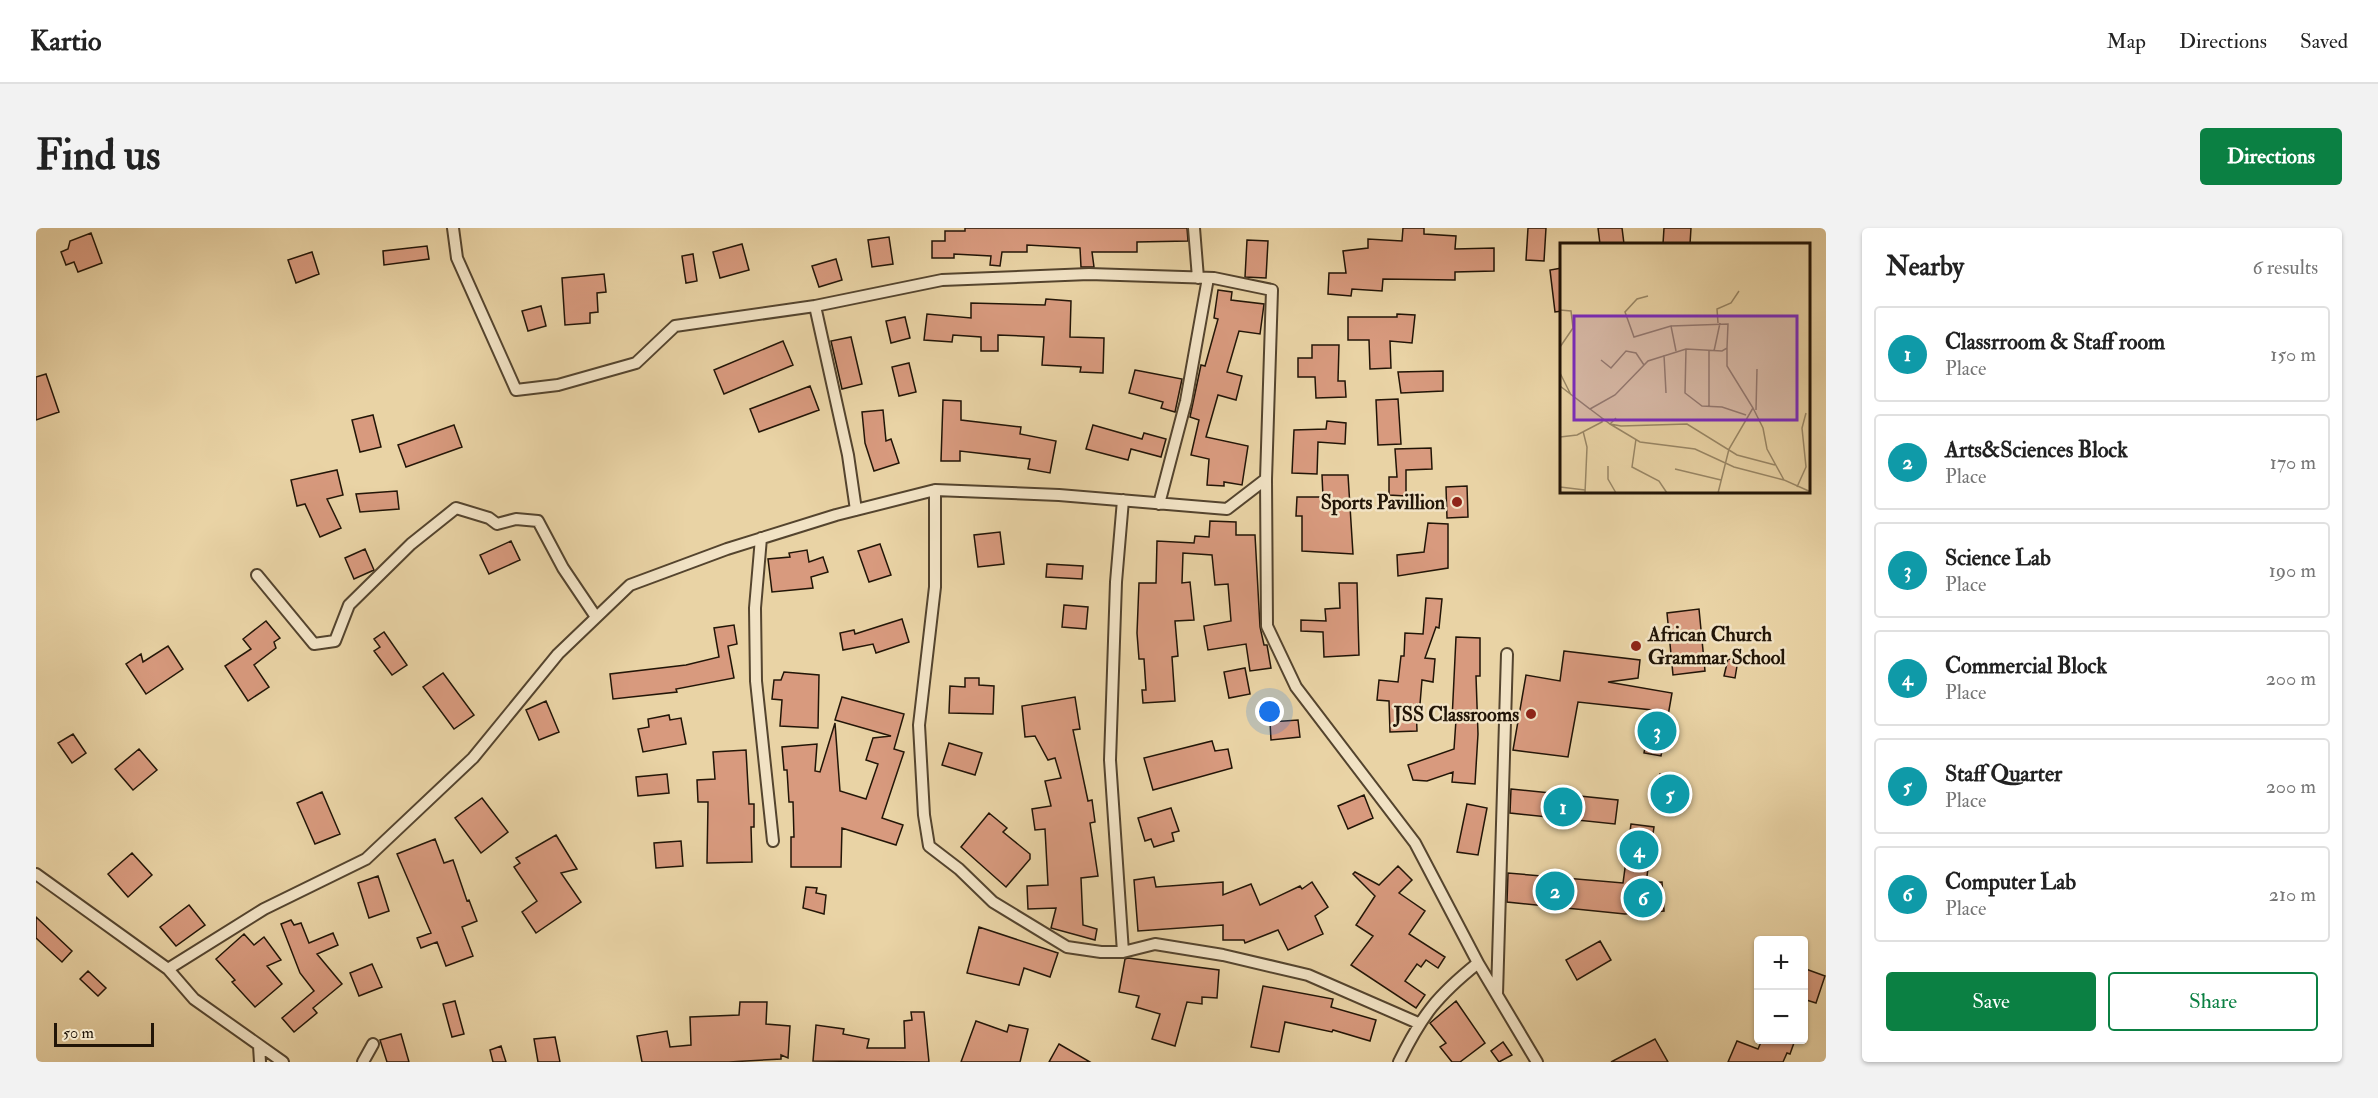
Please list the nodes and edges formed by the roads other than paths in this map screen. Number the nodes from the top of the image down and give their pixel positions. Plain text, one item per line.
1 (453, 228) edge
2 (1194, 228) edge
3 (1203, 278) junction
4 (815, 306) junction
5 (1266, 479) junction
6 (935, 489) junction
7 (1123, 500) junction
8 (1160, 504) junction
9 (856, 510) junction
10 (761, 538) junction
11 (257, 575) dead end
12 (596, 617) junction
13 (1507, 654) dead end
14 (773, 841) dead end
15 (36, 874) edge
16 (1123, 952) junction
17 (1478, 963) junction
18 (168, 969) junction
19 (1497, 994) junction
20 (1418, 1023) junction
21 (373, 1044) dead end
22 (260, 1046) junction
23 (260, 1062) edge
24 (283, 1062) edge
25 (363, 1062) edge
26 (1399, 1062) edge
27 (1536, 1062) edge

1 - 4 street
2 - 3 street
3 - 4 street
3 - 5 street
3 - 8 street
4 - 9 street
5 - 8 street
5 - 17 street
6 - 7 street
6 - 9 street
6 - 16 street
7 - 8 street
7 - 16 street
9 - 10 street
10 - 12 street
10 - 14 street
11 - 12 street
12 - 18 street
13 - 19 street
15 - 18 street
16 - 20 street
17 - 19 street
17 - 20 street
18 - 22 street
19 - 27 street
20 - 26 street
21 - 25 street
22 - 23 street
22 - 24 street

